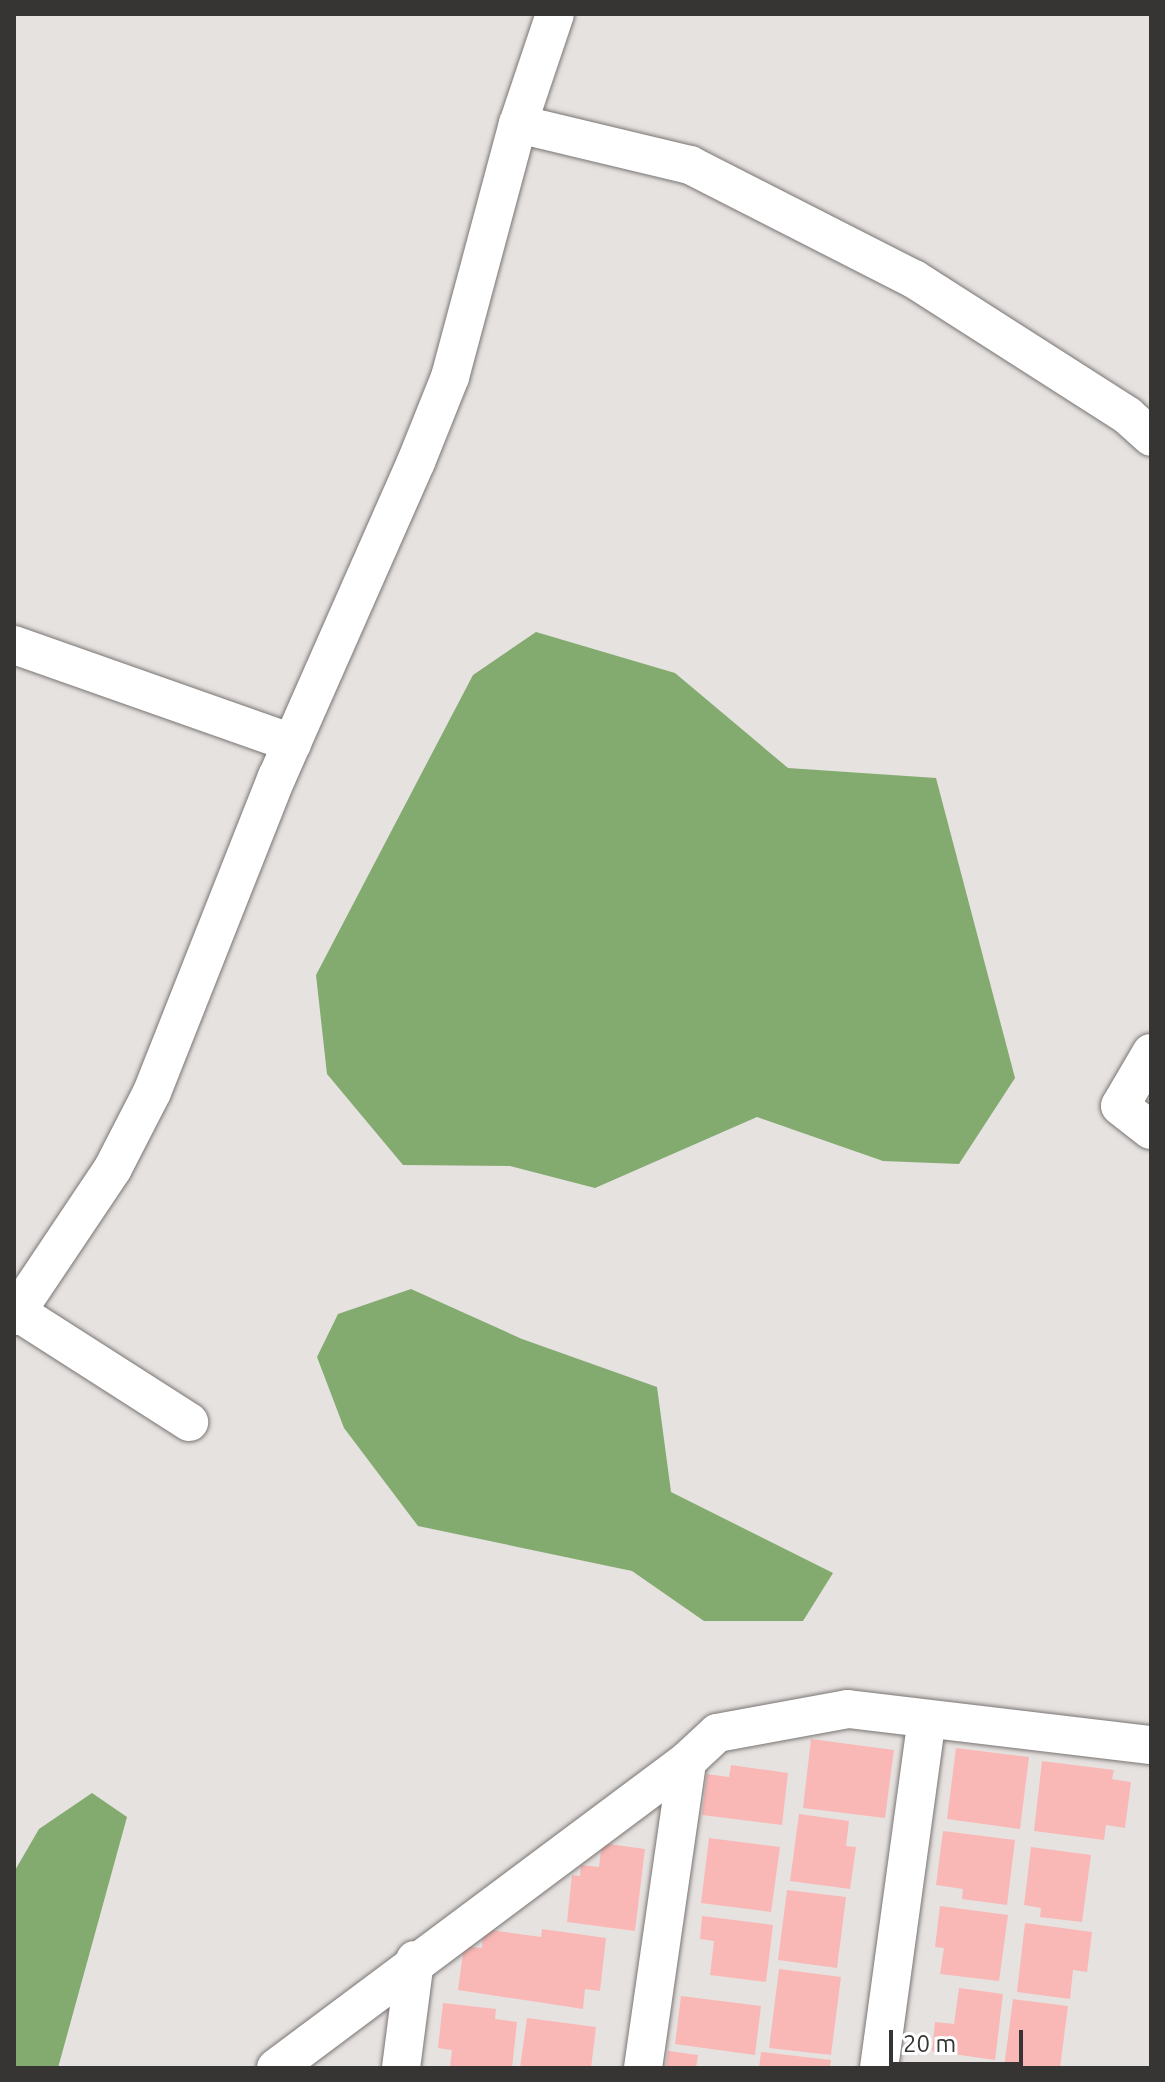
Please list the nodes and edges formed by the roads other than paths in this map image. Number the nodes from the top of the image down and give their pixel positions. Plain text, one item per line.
1 (555, 14) edge
2 (518, 124) junction
3 (1151, 437) edge
4 (14, 645) edge
5 (292, 743) junction
6 (1151, 1053) edge
7 (1151, 1130) edge
8 (15, 1313) edge
9 (189, 1422) dead end
10 (927, 1719) junction
11 (1151, 1745) edge
12 (687, 1761) junction
13 (415, 1960) junction
14 (276, 2068) edge
15 (401, 2068) edge
16 (643, 2068) edge
17 (879, 2068) edge

1 - 2 street
2 - 3 street
2 - 5 street
4 - 5 street
5 - 8 street
6 - 7 street
8 - 9 street
10 - 11 street
10 - 12 street
10 - 17 street
12 - 13 street
12 - 16 street
13 - 14 street
13 - 15 street

